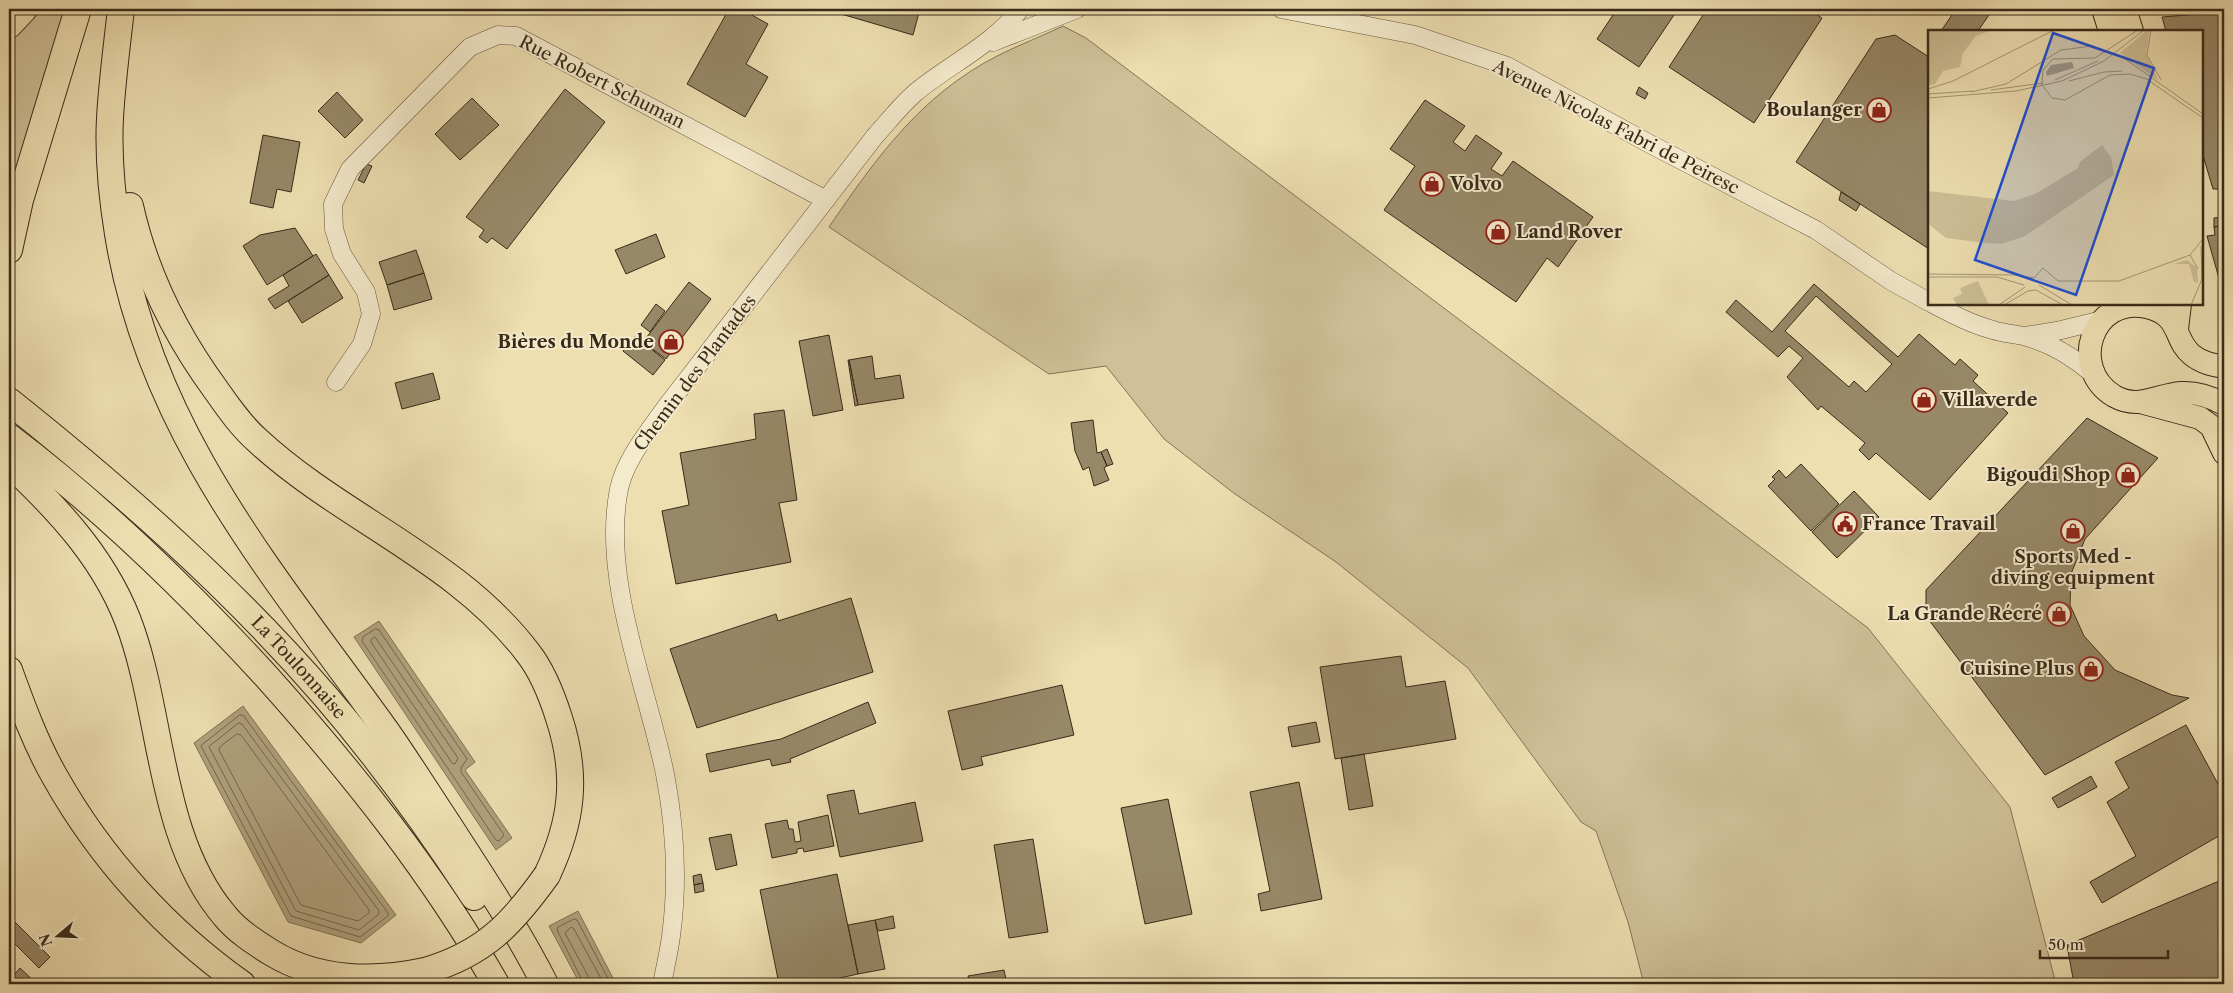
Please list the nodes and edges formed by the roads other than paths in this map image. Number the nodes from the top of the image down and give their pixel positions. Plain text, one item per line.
1 (24, 9) edge
2 (78, 9) edge
3 (121, 9) edge
4 (1281, 9) edge
5 (2103, 9) edge
6 (2125, 9) edge
7 (1071, 10) edge
8 (1019, 12) edge
9 (9, 25) edge
10 (2110, 30) edge
11 (2132, 30) edge
12 (977, 49) junction
13 (826, 200) junction
14 (9, 250) edge
15 (1928, 301) edge
16 (1935, 305) edge
17 (2131, 305) edge
18 (2180, 305) edge
19 (2102, 320) junction
20 (2177, 329) junction
21 (2024, 336) junction
22 (2224, 366) edge
23 (2093, 374) junction
24 (336, 382) dead end
25 (2152, 400) junction
26 (9, 401) edge
27 (2224, 404) edge
28 (9, 437) edge
29 (2224, 453) edge
30 (9, 463) edge
31 (9, 670) edge
32 (242, 984) edge
33 (496, 984) edge
34 (530, 984) edge
35 (545, 984) edge
36 (662, 984) edge

1 - 9 highway
2 - 14 highway
3 - 30 highway, bridge
3 - 35 highway
4 - 15 street, Avenue Nicolas Fabri de Peiresc
5 - 10 main road
6 - 11 main road
7 - 12 street
8 - 12 street
12 - 13 street, Chemin des Plantades
13 - 24 street, Rue Robert Schuman
13 - 36 street, Chemin des Plantades
16 - 21 street
17 - 19 main road
17 - 20 main road
18 - 20 main road
19 - 21 street
19 - 23 main road
20 - 22 main road
21 - 23 street
23 - 25 main road
25 - 27 main road
25 - 29 main road
26 - 34 highway, La Toulonnaise
28 - 33 highway, La Toulonnaise
31 - 32 highway

